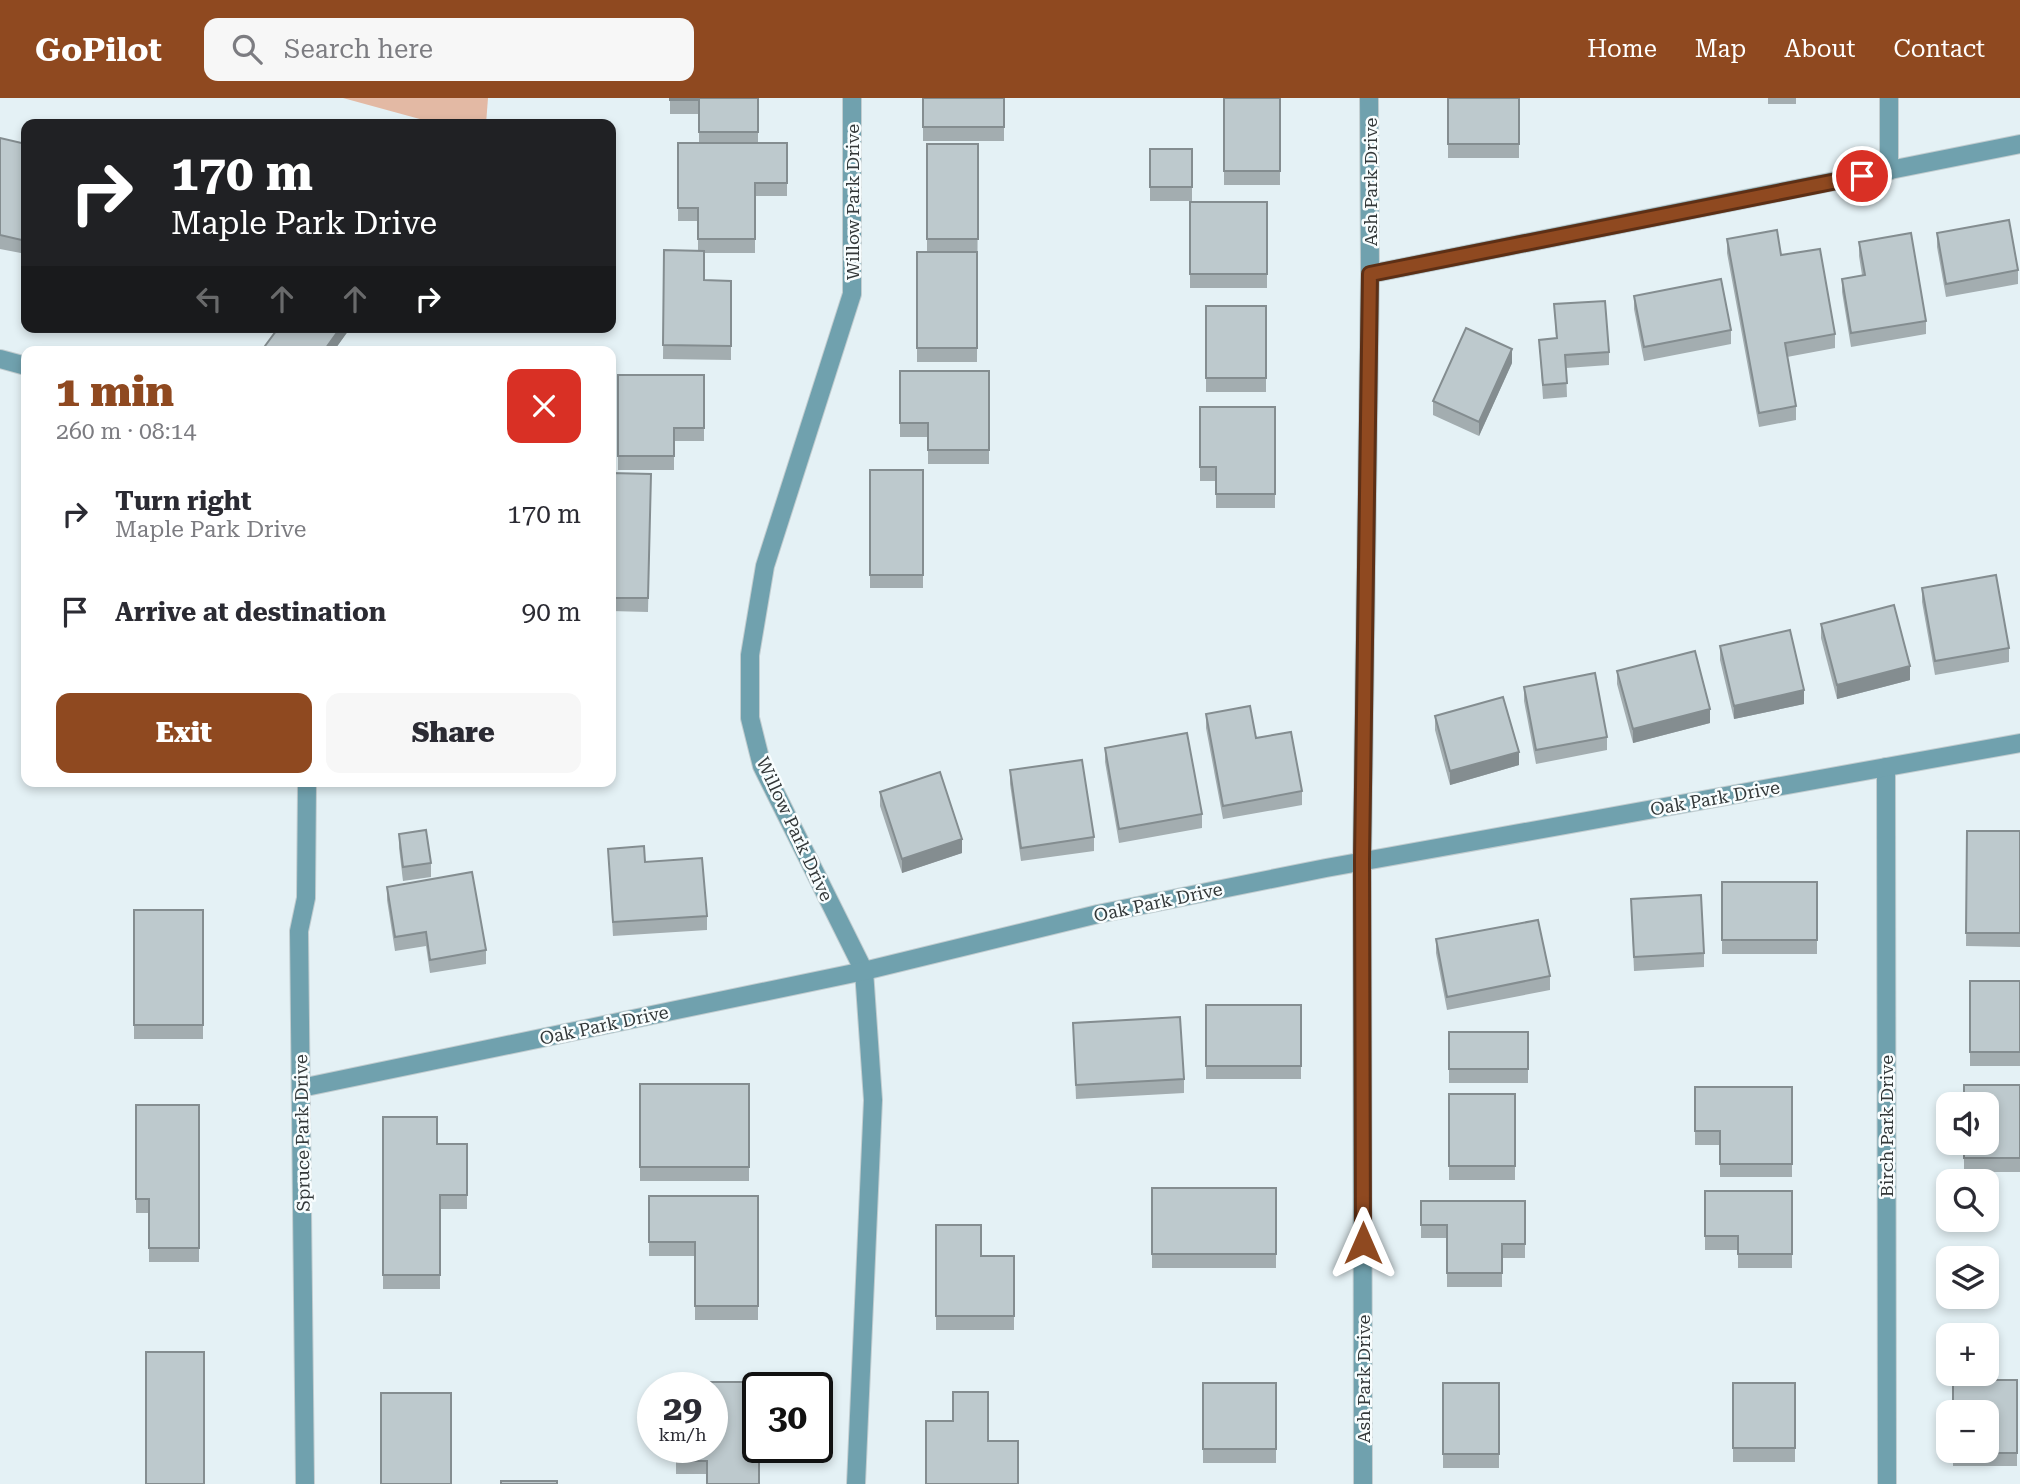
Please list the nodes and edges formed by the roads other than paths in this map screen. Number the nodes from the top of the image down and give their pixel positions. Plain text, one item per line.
1 (852, 98) edge
2 (1369, 98) edge
3 (1889, 98) edge
4 (2020, 145) edge
5 (1889, 171) junction
6 (1370, 274) junction
7 (0, 359) edge
8 (21, 365) edge
9 (2020, 743) edge
10 (1886, 767) junction
11 (307, 787) edge
12 (1362, 861) junction
13 (864, 971) junction
14 (301, 1087) junction
15 (305, 1484) edge
16 (856, 1484) edge
17 (1363, 1484) edge
18 (1887, 1484) edge

1 - 13 street, Willow Park Drive
2 - 6 street, Ash Park Drive
3 - 5 street
4 - 5 street
5 - 6 street
6 - 12 street, Ash Park Drive
7 - 8 street
9 - 10 street, Oak Park Drive
10 - 12 street, Oak Park Drive
10 - 18 street, Birch Park Drive
11 - 14 street, Spruce Park Drive
12 - 13 street, Oak Park Drive
12 - 17 street, Ash Park Drive
13 - 14 street, Oak Park Drive
13 - 16 street, Willow Park Drive
14 - 15 street, Spruce Park Drive

